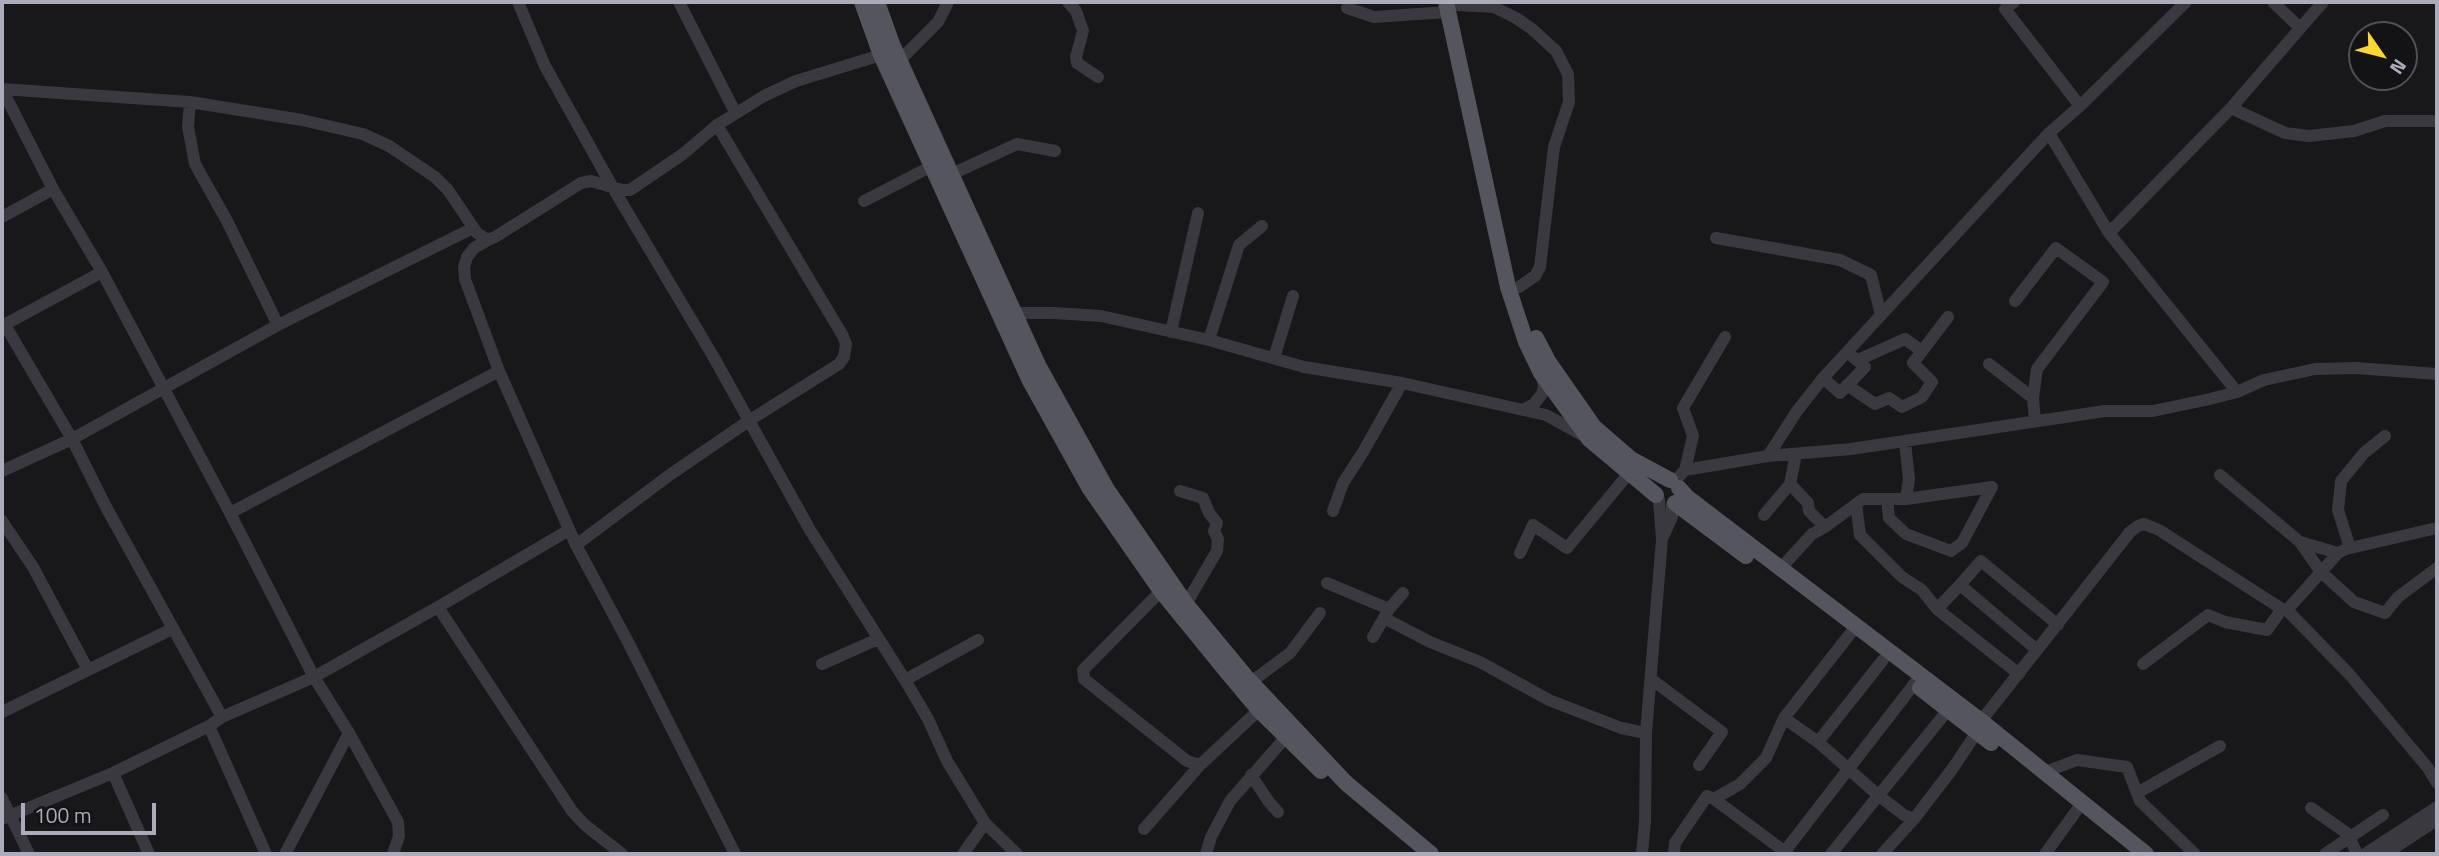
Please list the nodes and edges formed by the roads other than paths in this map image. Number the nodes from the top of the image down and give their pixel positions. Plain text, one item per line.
1 (518, 2) edge
2 (679, 2) edge
3 (862, 2) edge
4 (877, 2) edge
5 (948, 2) edge
6 (1068, 2) edge
7 (2014, 2) edge
8 (2186, 2) edge
9 (2273, 2) edge
10 (2323, 2) edge
11 (1452, 5) edge
12 (1347, 8) dead end
13 (2300, 28) junction
14 (881, 55) junction
15 (900, 60) junction
16 (1098, 77) dead end
17 (2, 89) edge
18 (190, 102) junction
19 (2080, 106) junction
20 (2231, 108) junction
21 (735, 112) junction
22 (2437, 121) edge
23 (717, 125) junction
24 (2049, 133) junction
25 (1055, 151) dead end
26 (932, 166) junction
27 (952, 174) junction
28 (613, 188) junction
29 (53, 189) junction
30 (864, 201) dead end
31 (1198, 213) dead end
32 (2, 217) edge
33 (1262, 226) dead end
34 (473, 228) junction
35 (2109, 233) junction
36 (1716, 238) dead end
37 (488, 240) junction
38 (102, 272) junction
39 (1519, 287) junction
40 (1293, 296) dead end
41 (2015, 301) dead end
42 (1007, 313) junction
43 (1881, 315) junction
44 (1948, 317) dead end
45 (3, 325) edge
46 (278, 326) junction
47 (1171, 332) junction
48 (1725, 337) dead end
49 (1209, 340) junction
50 (1922, 351) junction
51 (1847, 352) junction
52 (1274, 358) junction
53 (1858, 360) junction
54 (1989, 364) dead end
55 (499, 371) junction
56 (1541, 373) junction
57 (2437, 374) edge
58 (1823, 378) junction
59 (1402, 383) junction
60 (1847, 385) junction
61 (163, 388) junction
62 (2236, 392) junction
63 (2034, 398) junction
64 (1522, 410) junction
65 (750, 420) junction
66 (2035, 421) junction
67 (2385, 436) dead end
68 (72, 439) junction
69 (1589, 439) junction
70 (1905, 442) junction
71 (1796, 454) junction
72 (1768, 456) junction
73 (2, 471) edge
74 (1630, 472) junction
75 (2220, 475) dead end
76 (1790, 484) junction
77 (1671, 490) junction
78 (1180, 491) dead end
79 (1887, 499) junction
80 (1906, 499) junction
81 (1856, 504) junction
82 (1333, 510) dead end
83 (230, 513) junction
84 (1764, 515) dead end
85 (2, 521) edge
86 (1825, 527) junction
87 (569, 530) junction
88 (2434, 532) edge
89 (2300, 542) junction
90 (576, 545) junction
91 (2344, 551) junction
92 (1520, 553) dead end
93 (2437, 568) edge
94 (1780, 569) junction
95 (2321, 572) junction
96 (1327, 583) dead end
97 (1960, 585) junction
98 (1161, 591) junction
99 (1403, 593) dead end
100 (1186, 604) junction
101 (438, 607) junction
102 (1937, 609) junction
103 (2285, 610) junction
104 (1321, 613) dead end
105 (1386, 614) junction
106 (2058, 625) junction
107 (172, 629) junction
108 (1850, 634) junction
109 (1373, 637) dead end
110 (878, 639) junction
111 (978, 640) dead end
112 (2037, 650) junction
113 (1883, 660) junction
114 (821, 664) dead end
115 (2143, 664) dead end
116 (87, 668) junction
117 (2019, 674) junction
118 (314, 677) junction
119 (1651, 679) junction
120 (905, 680) junction
121 (1251, 682) junction
122 (1914, 683) junction
123 (1259, 710) junction
124 (1948, 710) junction
125 (2, 712) edge
126 (222, 717) junction
127 (1784, 718) junction
128 (209, 726) junction
129 (1979, 726) junction
130 (349, 733) junction
131 (1646, 733) junction
132 (1286, 737) junction
133 (1818, 742) junction
134 (2220, 746) dead end
135 (1200, 765) junction
136 (1699, 765) dead end
137 (1848, 770) junction
138 (2045, 772) junction
139 (113, 773) junction
140 (1251, 775) junction
141 (2437, 783) edge
142 (2137, 793) junction
143 (1879, 796) junction
144 (2, 798) edge
145 (1714, 799) junction
146 (2437, 807) edge
147 (2311, 808) dead end
148 (2077, 810) junction
149 (1278, 811) dead end
150 (2383, 815) dead end
151 (6, 817) edge
152 (1914, 819) junction
153 (2437, 820) edge
154 (985, 823) junction
155 (1144, 830) dead end
156 (2350, 838) junction
157 (1675, 853) edge
158 (1787, 853) edge
159 (29, 854) edge
160 (149, 854) edge
161 (266, 854) edge
162 (285, 854) edge
163 (393, 854) edge
164 (622, 854) edge
165 (735, 854) edge
166 (963, 854) edge
167 (1017, 854) edge
168 (1206, 854) edge
169 (1415, 854) edge
170 (1431, 854) edge
171 (1642, 854) edge
172 (1831, 854) edge
173 (1882, 854) edge
174 (2045, 854) edge
175 (2131, 854) edge
176 (2146, 854) edge
177 (2195, 854) edge
178 (2325, 854) edge
179 (2357, 854) edge
180 (2365, 854) edge
181 (2385, 854) edge

1 - 28 street
2 - 21 street
3 - 14 main road
4 - 15 main road
5 - 15 street
6 - 16 street
7 - 19 street
8 - 19 street
9 - 13 street
10 - 13 street
11 - 12 street
11 - 39 main road
11 - 39 street
11 - 56 main road
13 - 20 street
14 - 21 street
14 - 26 main road
15 - 27 main road
17 - 18 street
17 - 29 street
18 - 34 street
18 - 46 street
19 - 24 street
20 - 22 street
20 - 35 street
21 - 23 street
23 - 28 street
23 - 65 street
24 - 35 street
24 - 43 street
25 - 27 street
26 - 30 street
26 - 42 main road
27 - 42 main road
28 - 37 street
28 - 65 street
29 - 32 street
29 - 38 street
31 - 47 street
33 - 49 street
34 - 37 street
34 - 46 street
35 - 62 street
36 - 43 street
37 - 55 street
38 - 45 street
38 - 61 street
39 - 77 main road
40 - 52 street
41 - 63 street
42 - 47 street
42 - 98 main road
42 - 100 main road
43 - 51 street
44 - 50 street
45 - 68 street
46 - 61 street
47 - 49 street
48 - 77 street
49 - 52 street
50 - 53 street
50 - 60 street
51 - 53 street
51 - 58 street
52 - 59 street
53 - 60 street
54 - 63 street
55 - 83 street
55 - 87 street
56 - 64 street
56 - 69 main road
57 - 62 street
58 - 60 street
58 - 72 street
59 - 64 street
59 - 82 street
61 - 68 street
61 - 83 street
62 - 66 street
63 - 66 street
64 - 69 street
65 - 90 street
65 - 110 street
66 - 70 street
67 - 91 street
68 - 73 street
68 - 107 street
69 - 74 main road
70 - 71 street
70 - 80 street
71 - 72 street
71 - 76 street
72 - 77 street
74 - 77 main road
74 - 92 street
75 - 89 street
76 - 84 street
76 - 86 street
77 - 94 main road
77 - 108 main road
77 - 119 street
78 - 100 street
79 - 80 street
79 - 80 street
79 - 81 street
81 - 86 street
81 - 102 street
83 - 118 street
85 - 116 street
86 - 94 street
87 - 90 street
87 - 101 street
88 - 91 street
89 - 91 street
89 - 95 street
90 - 165 street
91 - 95 street
93 - 95 street
94 - 129 main road
95 - 103 street
96 - 105 street
97 - 102 street
97 - 106 street
97 - 112 street
98 - 123 main road
98 - 135 street
99 - 105 street
100 - 121 main road
101 - 118 street
101 - 164 street
102 - 117 street
103 - 106 street
103 - 115 street
103 - 141 street
104 - 121 street
105 - 109 street
105 - 131 street
106 - 112 street
107 - 116 street
107 - 126 street
108 - 113 main road
108 - 127 street
110 - 114 street
110 - 120 street
111 - 120 street
112 - 117 street
113 - 122 main road
113 - 133 street
116 - 125 street
117 - 129 street
118 - 126 street
118 - 130 street
119 - 131 street
119 - 136 street
120 - 154 street
121 - 170 main road
122 - 124 main road
122 - 137 street
123 - 132 main road
123 - 135 street
124 - 129 main road
124 - 143 street
126 - 128 street
127 - 133 street
127 - 145 street
128 - 139 street
128 - 161 street
129 - 138 main road
129 - 148 main road
129 - 152 street
130 - 162 street
130 - 163 street
131 - 171 street
132 - 140 street
132 - 169 main road
133 - 137 street
134 - 142 street
135 - 155 street
137 - 143 street
137 - 158 street
138 - 142 street
138 - 176 main road
139 - 151 street
139 - 160 street
140 - 149 street
140 - 168 street
142 - 177 street
143 - 152 street
143 - 172 street
144 - 151 street
145 - 157 street
145 - 158 street
146 - 180 street
147 - 156 street
148 - 174 street
148 - 175 main road
150 - 156 street
151 - 159 street
152 - 173 street
153 - 181 street
154 - 166 street
154 - 167 street
156 - 178 street
156 - 179 street

